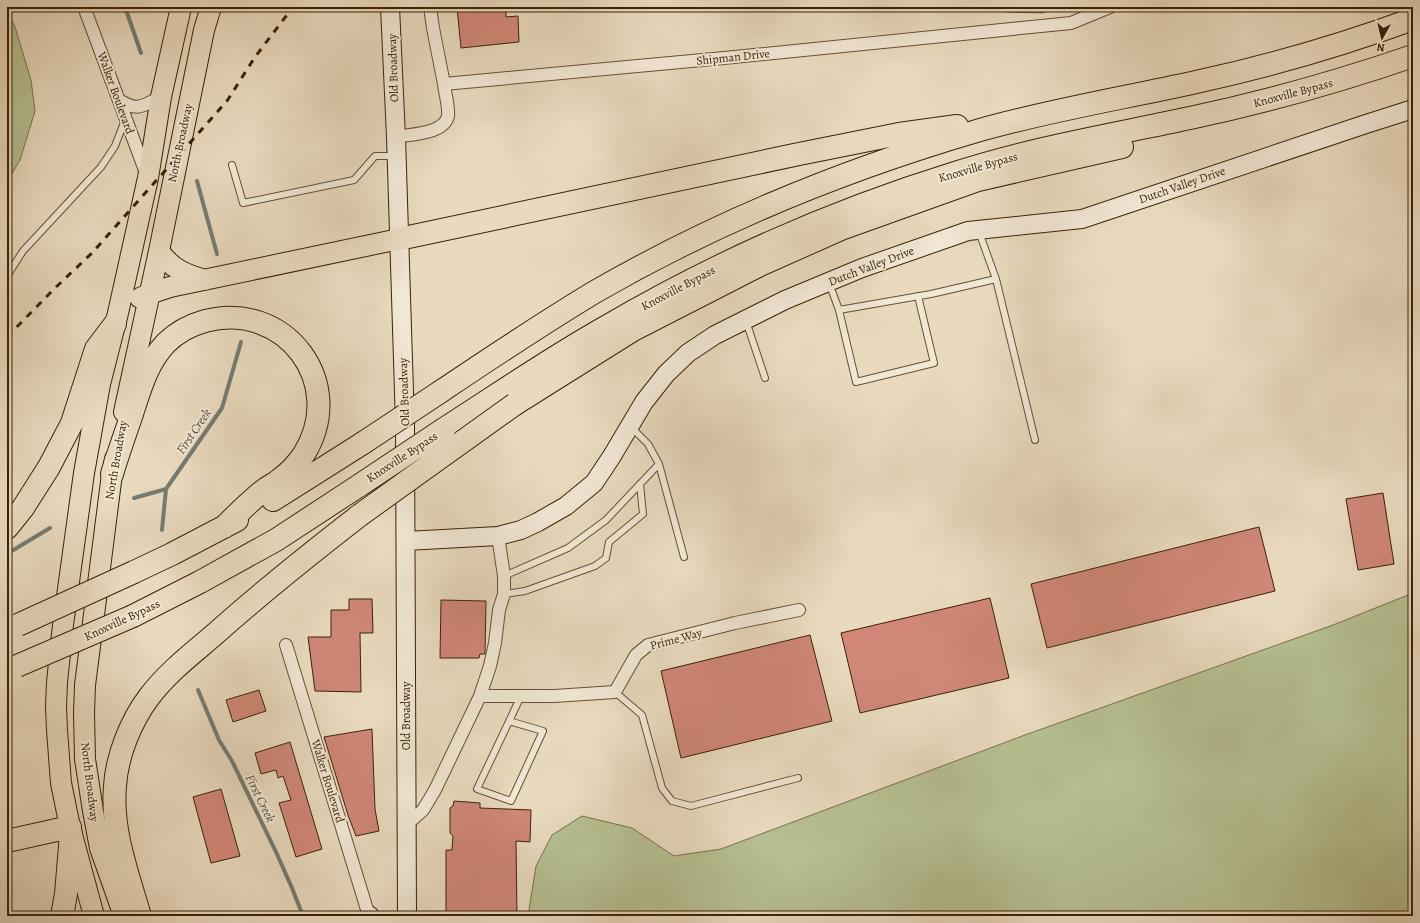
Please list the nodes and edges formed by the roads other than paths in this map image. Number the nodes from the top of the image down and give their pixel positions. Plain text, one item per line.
1 (84, 7) edge
2 (182, 7) edge
3 (210, 7) edge
4 (390, 7) edge
5 (430, 7) edge
6 (1110, 7) edge
7 (1413, 19) edge
8 (1413, 56) edge
9 (1413, 70) edge
10 (444, 84) junction
11 (161, 97) junction
12 (119, 100) junction
13 (1413, 109) edge
14 (1043, 114) junction
15 (126, 118) junction
16 (396, 137) junction
17 (396, 156) junction
18 (232, 165) dead end
19 (148, 178) junction
20 (978, 230) junction
21 (399, 239) junction
22 (159, 251) junction
23 (7, 276) edge
24 (996, 279) junction
25 (207, 280) junction
26 (828, 282) junction
27 (149, 294) junction
28 (918, 296) junction
29 (839, 310) junction
30 (116, 319) junction
31 (745, 319) junction
32 (765, 378) dead end
33 (630, 425) junction
34 (1035, 440) dead end
35 (659, 464) junction
36 (112, 474) junction
37 (640, 484) junction
38 (224, 526) junction
39 (7, 528) edge
40 (498, 536) junction
41 (406, 541) junction
42 (684, 556) dead end
43 (504, 576) junction
44 (504, 594) junction
45 (799, 610) dead end
46 (13, 627) edge
47 (286, 645) dead end
48 (10, 670) edge
49 (615, 692) junction
50 (480, 696) junction
51 (520, 696) junction
52 (509, 721) junction
53 (798, 778) dead end
54 (93, 811) junction
55 (406, 824) junction
56 (71, 830) junction
57 (7, 841) edge
58 (406, 872) junction
59 (62, 916) edge
60 (94, 916) edge
61 (124, 916) edge
62 (140, 916) edge
63 (369, 916) edge
64 (397, 916) edge
65 (407, 916) edge

1 - 12 street, Walker Boulevard
2 - 11 main road, North Broadway
3 - 22 main road, North Broadway
4 - 16 street, Old Broadway
5 - 10 street
6 - 10 street, Shipman Drive
7 - 14 highway
8 - 48 highway, Knoxville Bypass, bridge
9 - 62 highway, bridge
10 - 16 street
11 - 12 street
11 - 19 main road, North Broadway
12 - 15 street, Walker Boulevard
13 - 20 street, Dutch Valley Drive
14 - 21 highway
14 - 38 highway, bridge
15 - 19 street, Walker Boulevard
15 - 23 lane
16 - 17 street, Old Broadway
17 - 18 lane
17 - 21 street, Old Broadway
19 - 30 main road, North Broadway
20 - 24 lane
20 - 26 street, Dutch Valley Drive
21 - 25 main road
21 - 41 street, Old Broadway
22 - 25 main road
22 - 27 main road, North Broadway
24 - 28 lane
24 - 34 lane
25 - 27 main road
26 - 29 lane
26 - 31 street, Dutch Valley Drive
27 - 30 main road
27 - 36 main road, North Broadway
28 - 29 lane
28 - 29 lane
30 - 39 highway
30 - 56 main road, North Broadway
31 - 32 lane
31 - 33 street, Dutch Valley Drive
33 - 35 lane
33 - 40 street, Dutch Valley Drive
35 - 37 lane
35 - 42 lane
36 - 38 highway
36 - 54 main road, North Broadway
37 - 43 lane
37 - 44 lane
38 - 46 highway, bridge
40 - 41 street, Dutch Valley Drive
40 - 43 street
41 - 55 street, Old Broadway
43 - 44 street
44 - 50 street
45 - 49 street, Prime Way
47 - 63 street, Walker Boulevard
49 - 51 street
49 - 53 lane
50 - 51 street
50 - 55 street
51 - 52 lane
52 - 52 lane
54 - 56 main road
54 - 61 main road, North Broadway
55 - 58 street, Old Broadway
56 - 57 highway
56 - 59 highway
56 - 60 main road, North Broadway
58 - 64 street
58 - 65 street, Old Broadway

